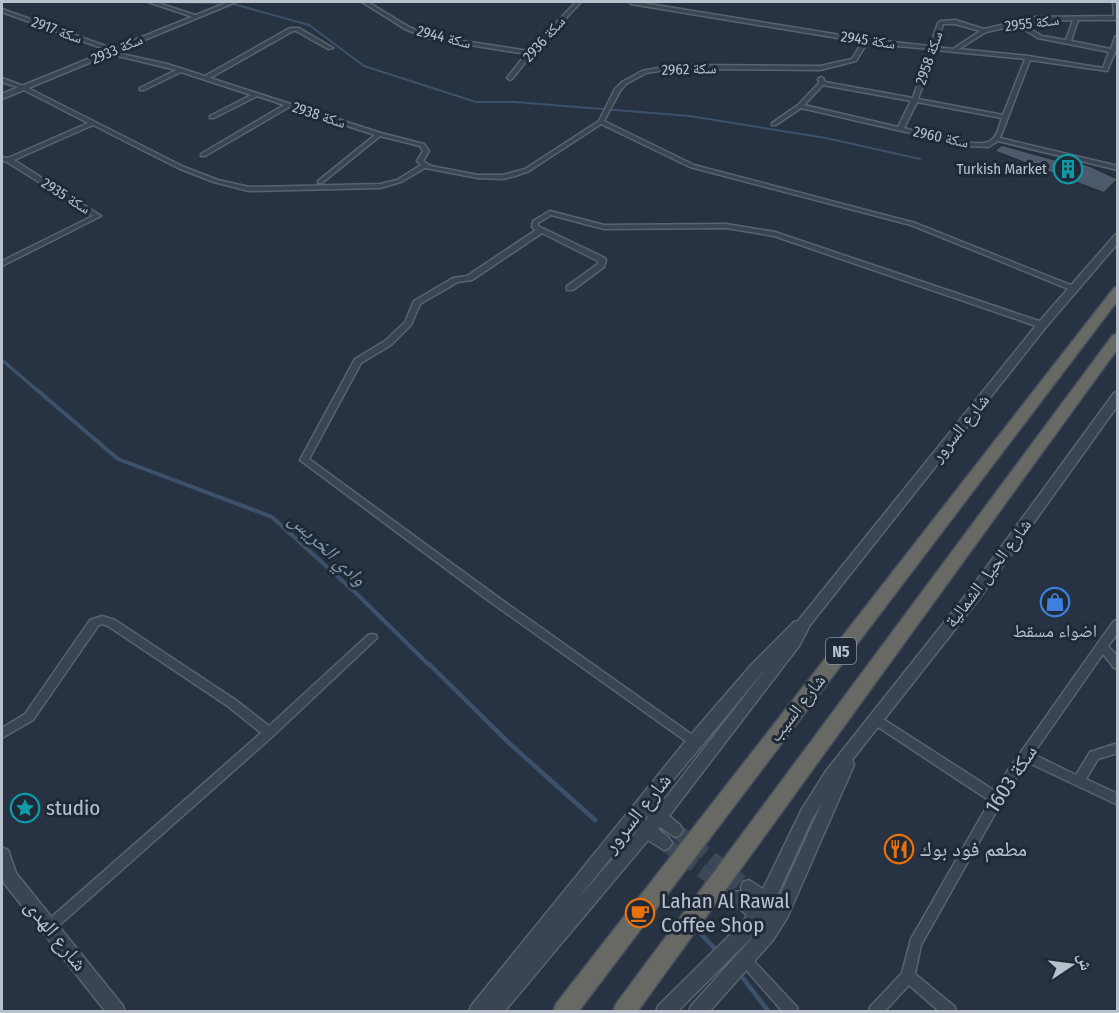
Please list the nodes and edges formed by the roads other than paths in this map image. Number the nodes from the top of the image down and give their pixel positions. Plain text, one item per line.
1 (151, 2) edge
2 (233, 2) edge
3 (365, 2) edge
4 (578, 2) edge
5 (631, 2) edge
6 (1116, 2) edge
7 (2, 10) edge
8 (13, 14) junction
9 (195, 16) junction
10 (2, 18) edge
11 (1117, 18) edge
12 (1076, 19) junction
13 (1018, 23) junction
14 (984, 31) junction
15 (1118, 37) edge
16 (864, 41) junction
17 (1068, 42) junction
18 (330, 48) dead end
19 (933, 49) junction
20 (112, 50) junction
21 (953, 51) junction
22 (1113, 51) junction
23 (530, 53) junction
24 (1028, 58) junction
25 (820, 68) junction
26 (181, 70) junction
27 (206, 78) junction
28 (510, 78) dead end
29 (2, 80) edge
30 (822, 83) junction
31 (24, 88) junction
32 (142, 89) dead end
33 (255, 95) junction
34 (2, 97) edge
35 (915, 100) junction
36 (288, 105) junction
37 (800, 106) junction
38 (212, 117) dead end
39 (1004, 117) junction
40 (601, 122) junction
41 (93, 123) junction
42 (774, 124) dead end
43 (900, 129) junction
44 (380, 134) junction
45 (997, 139) junction
46 (203, 154) dead end
47 (5, 160) edge
48 (424, 166) junction
49 (1118, 168) edge
50 (320, 182) dead end
51 (540, 231) junction
52 (1118, 237) edge
53 (2, 264) edge
54 (570, 288) dead end
55 (1074, 288) junction
56 (1118, 291) edge
57 (1042, 325) junction
58 (1118, 338) edge
59 (1117, 396) edge
60 (805, 621) junction
61 (1118, 624) edge
62 (372, 638) dead end
63 (1102, 646) junction
64 (1118, 665) edge
65 (876, 720) junction
66 (2, 733) edge
67 (269, 733) junction
68 (694, 742) junction
69 (855, 747) junction
70 (1118, 748) edge
71 (1025, 756) junction
72 (1078, 782) junction
73 (997, 799) junction
74 (1118, 800) edge
75 (645, 805) junction
76 (658, 817) junction
77 (633, 819) junction
78 (647, 830) junction
79 (675, 830) tunnel mouth
80 (664, 843) tunnel mouth
81 (2, 855) edge
82 (744, 893) tunnel mouth
83 (762, 907) junction
84 (777, 919) junction
85 (50, 927) junction
86 (745, 960) junction
87 (908, 976) junction
88 (117, 1011) edge
89 (477, 1011) edge
90 (492, 1011) edge
91 (564, 1011) edge
92 (624, 1011) edge
93 (664, 1011) edge
94 (697, 1011) edge
95 (792, 1011) edge
96 (875, 1011) edge
97 (950, 1011) edge

1 - 9 street
2 - 9 street, سكة 2933
3 - 23 street, سكة 2944
4 - 23 street, سكة 2936
5 - 16 street, سكة 2945
6 - 11 street
7 - 8 street, سكة 2917
8 - 10 street
8 - 20 street, سكة 2917
9 - 20 street, سكة 2933
11 - 12 street, سكة 2955
12 - 13 street, سكة 2955
12 - 17 street
13 - 14 street, سكة 2955
13 - 17 street
14 - 19 street, سكة 2958
14 - 21 street, سكة 2955
15 - 22 street
16 - 19 street, سكة 2945
16 - 25 street, سكة 2962
17 - 22 street
18 - 27 street
19 - 21 street, سكة 2945
19 - 35 street, سكة 2958
20 - 26 street, سكة 2938
20 - 31 street, سكة 2933
21 - 24 street, سكة 2945
22 - 24 street, سكة 2945
23 - 28 street, سكة 2936
24 - 39 street
25 - 30 street
25 - 40 street, سكة 2962
26 - 27 street, سكة 2938
26 - 32 street
27 - 33 street, سكة 2938
29 - 31 street
30 - 35 street, سكة 2958
30 - 37 street
31 - 34 street, سكة 2933
31 - 41 street
33 - 36 street, سكة 2938
33 - 38 street
35 - 39 street, سكة 2958
35 - 43 street, سكة 2958
36 - 44 street, سكة 2938
36 - 46 street
37 - 42 street
37 - 43 street, سكة 2960
39 - 45 street
40 - 48 street
40 - 55 street
41 - 47 street
41 - 48 street
43 - 45 street, سكة 2960
44 - 48 street, سكة 2938
44 - 50 street
45 - 49 street
47 - 53 street, سكة 2935
51 - 54 street
51 - 57 street
51 - 68 street
52 - 55 street, شارع السرور
55 - 57 street, شارع السرور
56 - 91 highway, شارع السيب / N5
57 - 60 street, شارع السرور
58 - 92 highway, N5
59 - 65 street, شارع الحيل الشمالية
60 - 68 street, شارع السرور
60 - 76 street, شارع السرور
61 - 63 street, سكة 1603
62 - 67 street
63 - 64 street
63 - 71 street, سكة 1603
65 - 69 street, شارع الحيل الشمالية
65 - 73 street
66 - 67 street
67 - 85 street
68 - 75 street, شارع السرور
69 - 83 street, شارع الحيل الشمالية
69 - 84 street, شارع الحيل الشمالية
70 - 72 street
71 - 72 street
71 - 73 street, سكة 1603
72 - 74 street
73 - 87 street, سكة 1603
75 - 76 street
75 - 77 street, شارع السرور
76 - 78 street, شارع السرور
76 - 79 street
77 - 78 street
77 - 89 street, شارع السرور
78 - 80 street
78 - 90 street, شارع السرور
81 - 85 street, شارع الهدى
82 - 83 street
83 - 84 street
83 - 93 street, شارع الحيل الشمالية
84 - 86 street, شارع الحيل الشمالية
85 - 88 street, شارع الهدى
86 - 94 street, شارع الحيل الشمالية
86 - 95 street
87 - 96 street
87 - 97 street

